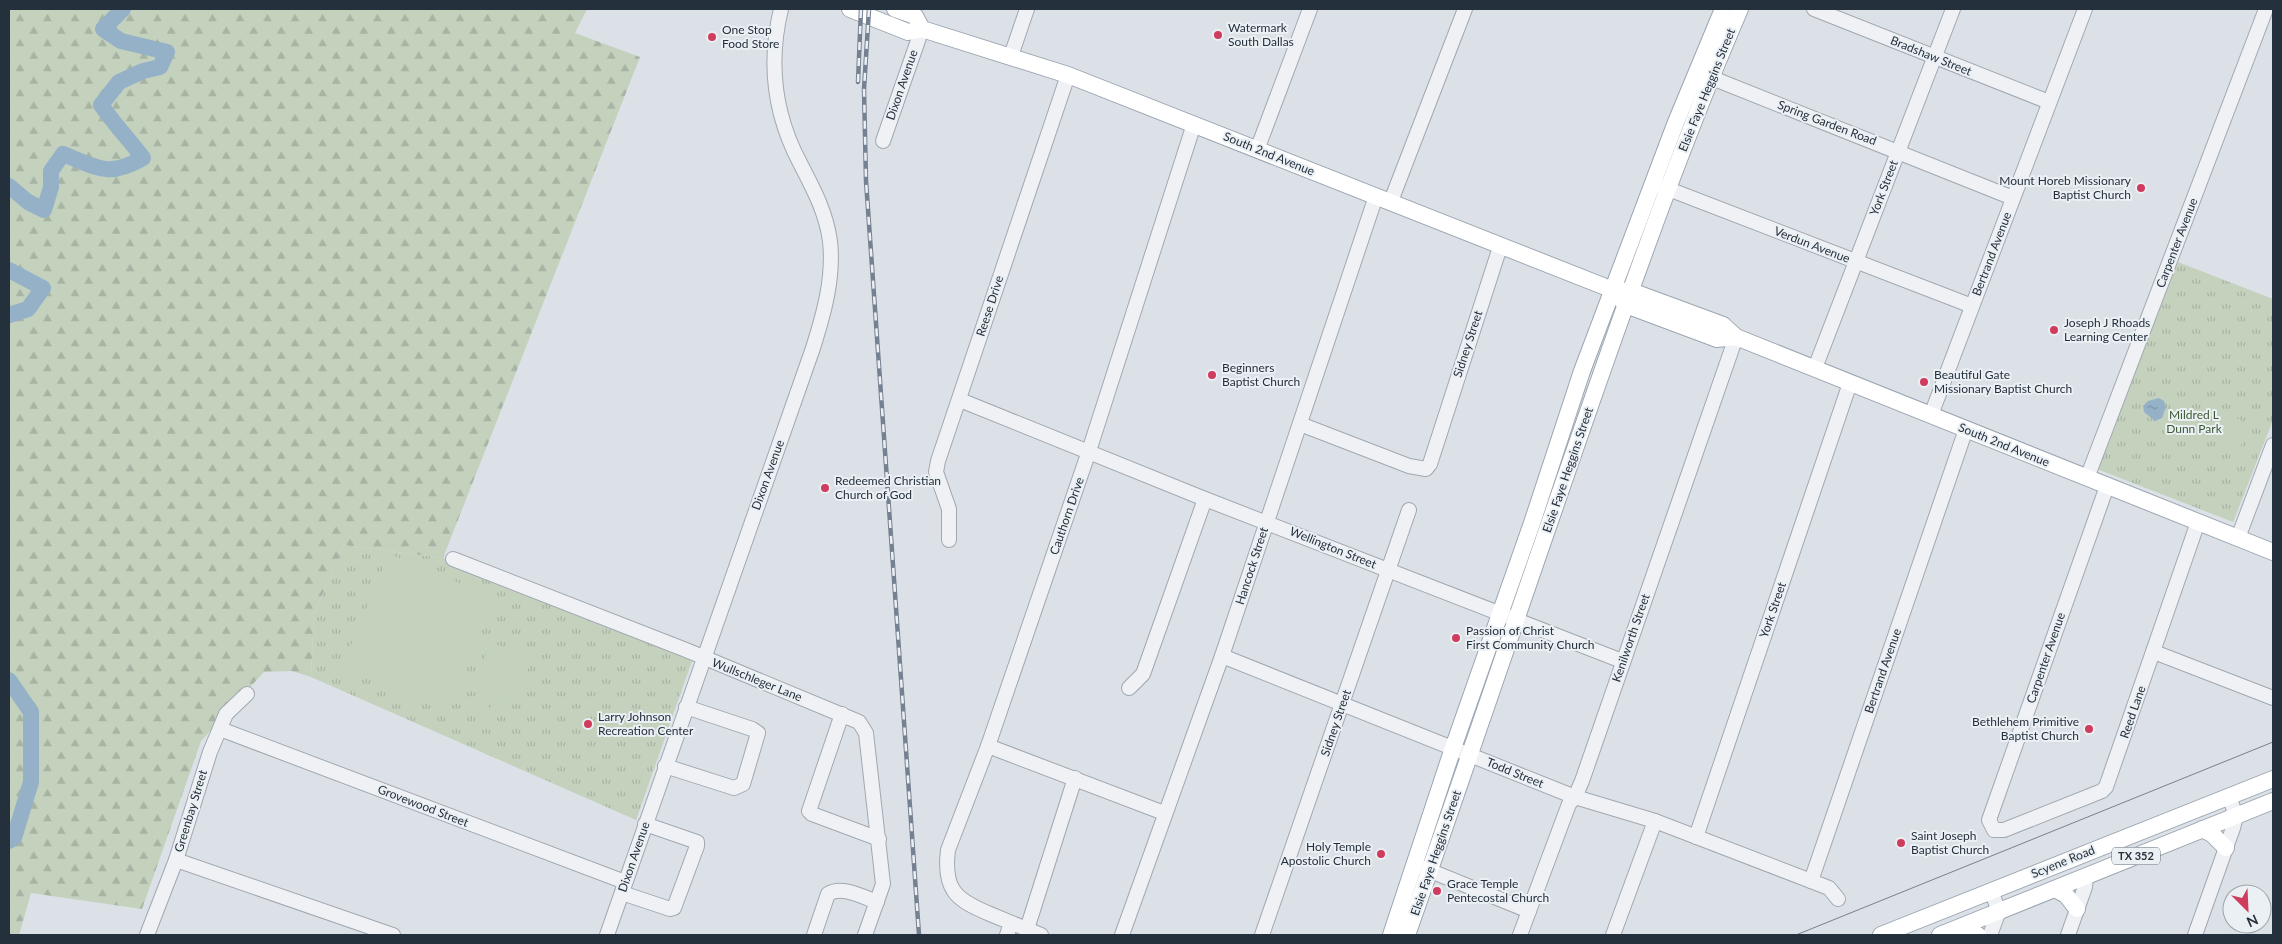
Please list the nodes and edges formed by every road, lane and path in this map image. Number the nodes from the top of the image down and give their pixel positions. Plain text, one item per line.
1 (781, 9) edge
2 (850, 9) edge
3 (895, 9) edge
4 (1027, 9) edge
5 (1310, 9) edge
6 (1465, 9) edge
7 (1722, 9) edge
8 (1740, 9) edge
9 (1814, 9) edge
10 (1953, 9) edge
11 (2085, 9) edge
12 (2266, 9) edge
13 (922, 29) junction
14 (1011, 56) junction
15 (1934, 57) junction
16 (1068, 74) junction
17 (1703, 74) junction
18 (2049, 102) junction
19 (1194, 124) junction
20 (883, 141) dead end
21 (1257, 150) junction
22 (1898, 151) junction
23 (1660, 186) junction
24 (1384, 198) junction
25 (2013, 198) junction
26 (1500, 247) junction
27 (1855, 262) junction
28 (1612, 290) junction
29 (1628, 298) junction
30 (1972, 306) junction
31 (1736, 337) junction
32 (1815, 368) junction
33 (1582, 371) junction
34 (1600, 376) junction
35 (1850, 383) junction
36 (960, 400) junction
37 (1931, 415) junction
38 (1300, 424) junction
39 (1966, 430) junction
40 (2273, 445) edge
41 (1089, 451) junction
42 (2087, 478) junction
43 (2107, 486) junction
44 (1205, 498) junction
45 (1409, 510) dead end
46 (1267, 521) junction
47 (2198, 522) junction
48 (2238, 538) junction
49 (949, 540) dead end
50 (2273, 552) edge
51 (453, 559) dead end
52 (1388, 570) junction
53 (1500, 611) junction
54 (1516, 619) junction
55 (2154, 652) junction
56 (1222, 656) junction
57 (703, 658) junction
58 (1622, 661) junction
59 (1130, 688) dead end
60 (247, 694) dead end
61 (2273, 698) edge
62 (1342, 704) junction
63 (686, 707) junction
64 (842, 714) junction
65 (220, 729) junction
66 (988, 746) junction
67 (1452, 748) junction
68 (1470, 754) junction
69 (665, 766) junction
70 (1074, 778) junction
71 (2273, 779) edge
72 (2229, 796) junction
73 (1575, 797) junction
74 (2273, 801) edge
75 (1164, 813) junction
76 (2236, 816) junction
77 (1655, 821) junction
78 (646, 824) junction
79 (2202, 829) junction
80 (1994, 830) joint
81 (1696, 837) junction
82 (879, 839) junction
83 (2226, 848) junction
84 (176, 860) junction
85 (1423, 867) junction
86 (2086, 876) junction
87 (1811, 881) junction
88 (624, 888) junction
89 (2055, 889) junction
90 (1991, 891) junction
91 (1838, 899) dead end
92 (877, 902) junction
93 (2077, 909) junction
94 (1529, 911) junction
95 (1999, 912) junction
96 (1964, 926) junction
97 (1009, 929) edge
98 (1027, 929) junction
99 (866, 934) edge
100 (148, 935) edge
101 (393, 935) edge
102 (607, 935) edge
103 (814, 935) edge
104 (1041, 935) edge
105 (1122, 935) edge
106 (1262, 935) edge
107 (1391, 935) edge
108 (1407, 935) edge
109 (1520, 935) edge
110 (1614, 935) edge
111 (1881, 935) edge
112 (1940, 935) edge
113 (1978, 935) edge
114 (1990, 935) edge
115 (2068, 935) edge
116 (2195, 935) edge

1 - 57 street, Dixon Avenue
2 - 13 main road, South 2nd Avenue
3 - 13 main road, South 2nd Avenue
4 - 14 street
5 - 21 street
6 - 24 street, Hancock Street
7 - 17 main road, Elsie Faye Heggins Street
8 - 17 main road, Elsie Faye Heggins Street
9 - 15 street, Bradshaw Street
10 - 15 street, York Street
11 - 18 street, Bertrand Avenue
12 - 42 street, Carpenter Avenue
13 - 14 main road, South 2nd Avenue
13 - 20 street, Dixon Avenue
14 - 16 main road, South 2nd Avenue
15 - 18 street, Bradshaw Street
15 - 22 street, York Street
16 - 19 main road, South 2nd Avenue
16 - 36 street, Reese Drive
17 - 22 street, Spring Garden Road
17 - 23 main road, Elsie Faye Heggins Street
18 - 25 street, Bertrand Avenue
19 - 21 main road, South 2nd Avenue
19 - 41 street, Cauthorn Drive
21 - 24 main road, South 2nd Avenue
22 - 25 street, Spring Garden Road
22 - 27 street, York Street
23 - 27 street, Verdun Avenue
23 - 28 main road, Elsie Faye Heggins Street
23 - 29 main road, Elsie Faye Heggins Street
24 - 26 main road, South 2nd Avenue
24 - 38 street, Hancock Street
25 - 30 street, Bertrand Avenue
26 - 28 main road, South 2nd Avenue
26 - 38 street, Sidney Street
27 - 30 street, Verdun Avenue
27 - 32 street, York Street
28 - 29 main road, South 2nd Avenue
28 - 33 main road, Elsie Faye Heggins Street
29 - 31 main road, South 2nd Avenue
29 - 34 main road, Elsie Faye Heggins Street
30 - 37 street, Bertrand Avenue
31 - 32 main road, South 2nd Avenue
31 - 58 street, Kenilworth Street
32 - 35 main road, South 2nd Avenue
33 - 34 main road
33 - 53 main road, Elsie Faye Heggins Street
34 - 54 main road, Elsie Faye Heggins Street
35 - 37 main road, South 2nd Avenue
35 - 81 street, York Street
36 - 41 street, Wellington Street
36 - 49 street, Reese Drive
37 - 39 main road, South 2nd Avenue
38 - 46 street, Hancock Street
39 - 42 main road, South 2nd Avenue
39 - 87 street, Bertrand Avenue
40 - 48 street
41 - 44 street, Wellington Street
41 - 66 street, Cauthorn Drive
42 - 43 main road, South 2nd Avenue
43 - 47 main road, South 2nd Avenue
43 - 80 street, Carpenter Avenue
44 - 46 street, Wellington Street
44 - 59 street
45 - 52 street, Sidney Street
46 - 52 street, Wellington Street
46 - 56 street, Hancock Street
47 - 48 main road, South 2nd Avenue
47 - 55 street, Reed Lane
48 - 50 main road, South 2nd Avenue
51 - 57 street, Wullschleger Lane
52 - 53 street, Wellington Street
52 - 62 street, Sidney Street
53 - 54 street, Wellington Street
53 - 67 main road, Elsie Faye Heggins Street
54 - 58 street, Wellington Street
54 - 68 main road, Elsie Faye Heggins Street
55 - 61 street
55 - 80 street, Reed Lane
56 - 62 street, Todd Street
56 - 75 street, Hancock Street
57 - 63 street, Dixon Avenue
57 - 64 street, Wullschleger Lane
58 - 73 street, Kenilworth Street
60 - 65 street, Greenbay Street
62 - 67 street, Todd Street
62 - 106 street, Sidney Street
63 - 69 street, Dixon Avenue
63 - 69 street
64 - 82 street, Wullschleger Lane
64 - 82 street
65 - 84 street, Greenbay Street
65 - 88 street, Grovewood Street
66 - 70 street
66 - 97 street, Cauthorn Drive
67 - 68 street, Todd Street
67 - 85 main road, Elsie Faye Heggins Street
68 - 73 street, Todd Street
68 - 85 main road, Elsie Faye Heggins Street
69 - 78 street, Dixon Avenue
70 - 75 street
70 - 98 street
71 - 72 main road, Scyene Road / TX 352
72 - 76 street
72 - 90 main road, Scyene Road / TX 352
73 - 77 street, Todd Street
73 - 94 street, Kenilworth Street
74 - 76 main road, Scyene Road / TX 352
75 - 105 street, Hancock Street
76 - 79 main road, Scyene Road / TX 352
76 - 83 street
77 - 81 street, Todd Street
77 - 110 street
78 - 88 street, Dixon Avenue
78 - 88 street, Grovewood Street
79 - 83 main road
79 - 86 main road, Scyene Road / TX 352
81 - 87 street, Todd Street
82 - 92 street, Wullschleger Lane
83 - 116 street
84 - 100 street, Greenbay Street
84 - 101 street
85 - 94 street
85 - 107 main road, Elsie Faye Heggins Street
85 - 108 main road, Elsie Faye Heggins Street
86 - 89 main road, Scyene Road / TX 352
86 - 93 street
87 - 91 street
88 - 102 street, Dixon Avenue
89 - 93 main road
89 - 95 main road, Scyene Road / TX 352
90 - 95 street
90 - 111 main road, Scyene Road / TX 352
92 - 99 street, Wullschleger Lane
92 - 103 street
93 - 115 street
94 - 109 street, Kenilworth Street
95 - 96 main road, Scyene Road / TX 352
95 - 114 street
96 - 112 main road, Scyene Road / TX 352
96 - 113 main road
97 - 98 street
98 - 104 street

